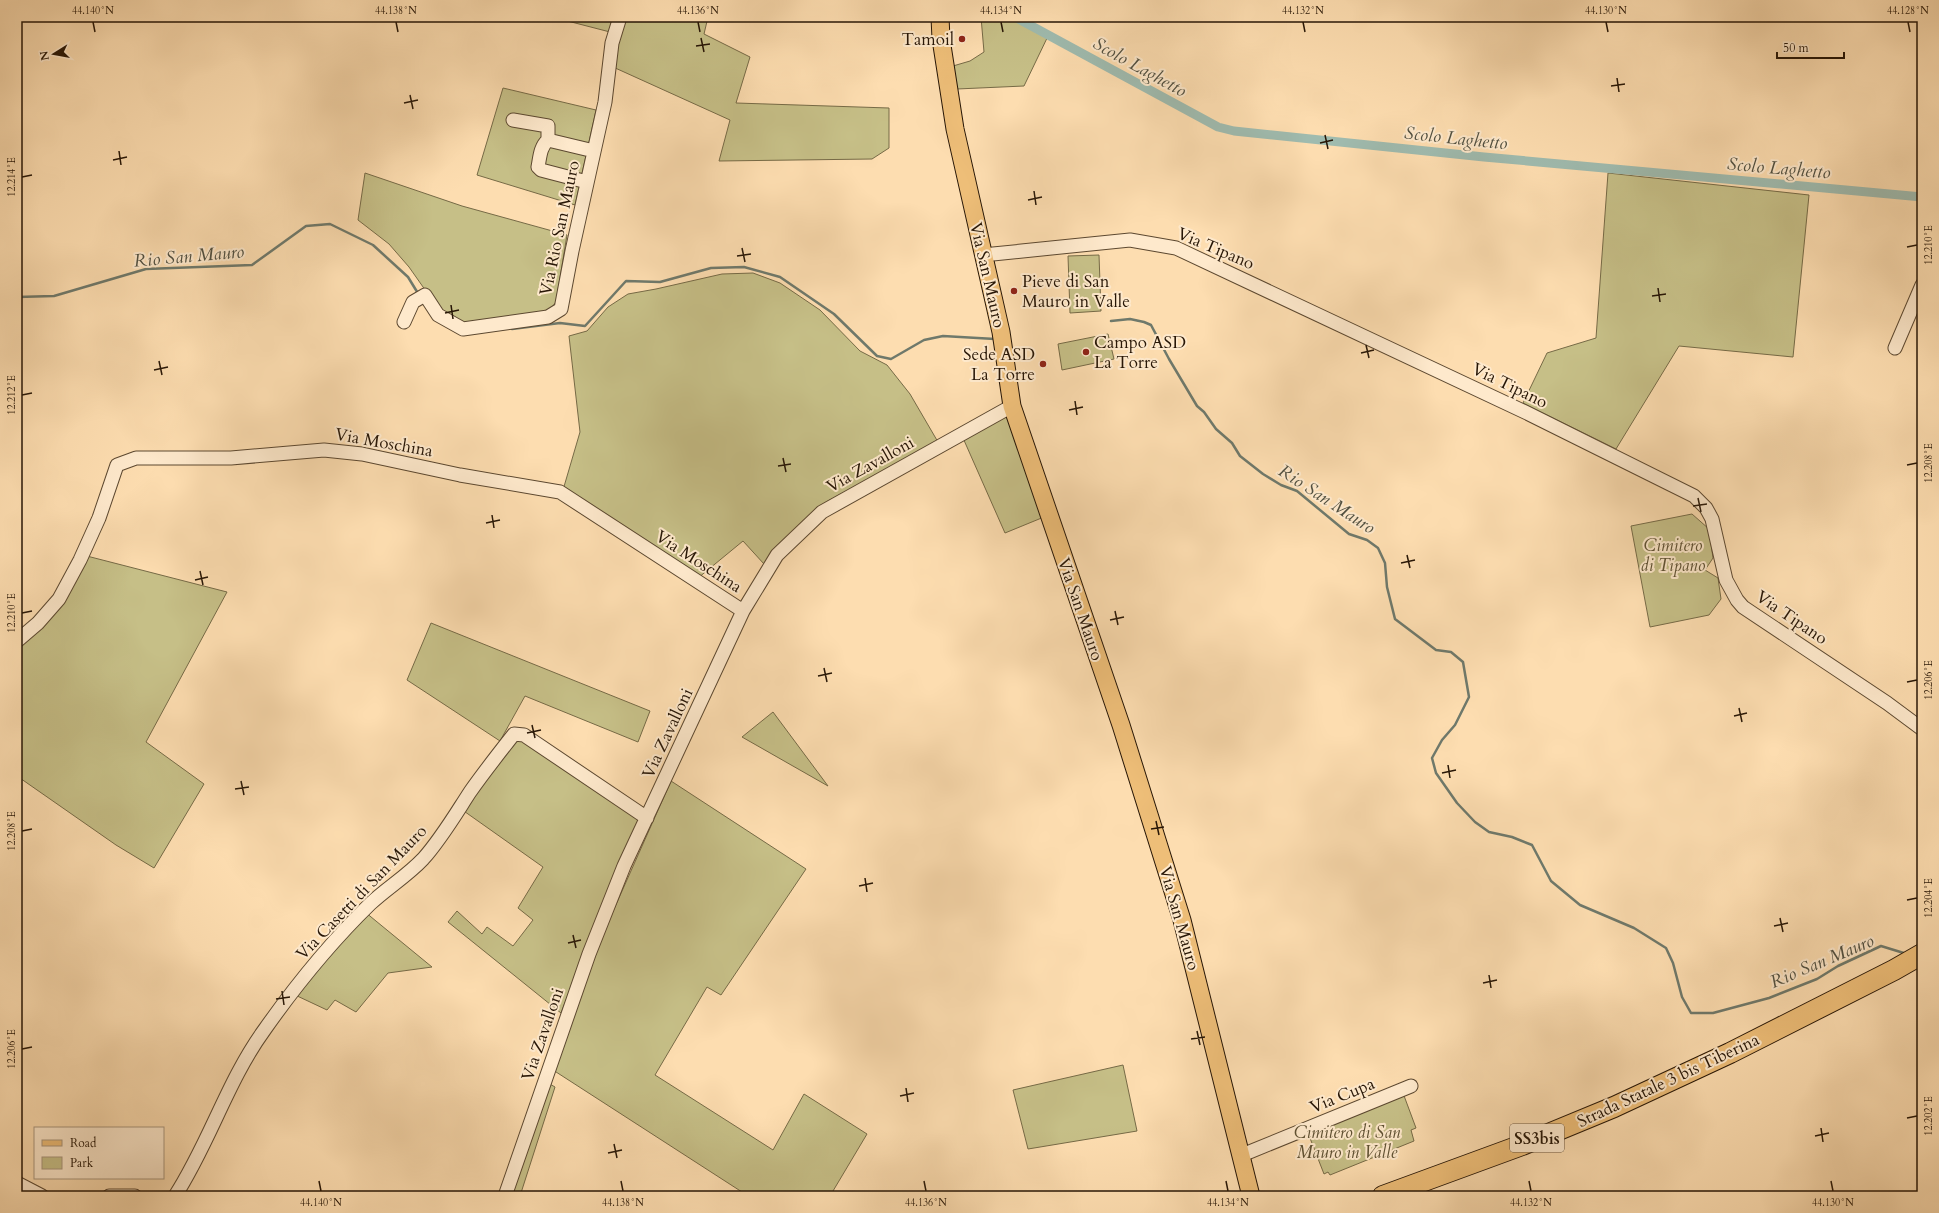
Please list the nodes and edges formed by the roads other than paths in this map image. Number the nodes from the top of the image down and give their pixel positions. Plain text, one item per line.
1 (620, 17) edge
2 (940, 17) edge
3 (513, 120) dead end
4 (548, 140) junction
5 (594, 151) junction
6 (587, 182) junction
7 (984, 255) junction
8 (1922, 285) edge
9 (404, 322) dead end
10 (1895, 348) dead end
11 (1012, 406) junction
12 (743, 611) junction
13 (17, 641) edge
14 (1922, 729) edge
15 (647, 818) junction
16 (1922, 954) edge
17 (1922, 968) edge
18 (1897, 975) junction
19 (1691, 1078) junction
20 (1411, 1086) dead end
21 (1242, 1155) junction
22 (17, 1183) edge
23 (42, 1196) edge
24 (109, 1196) edge
25 (135, 1196) edge
26 (175, 1196) edge
27 (505, 1196) edge
28 (1251, 1196) edge
29 (1383, 1196) edge
30 (1415, 1196) edge

1 - 5 street, Via Rio San Mauro
2 - 7 main road, Via San Mauro
3 - 4 street
4 - 5 street
4 - 6 street
5 - 6 street, Via Rio San Mauro
6 - 9 street, Via Rio San Mauro
7 - 11 main road, Via San Mauro
7 - 14 street, Via Tipano
8 - 10 street
11 - 12 street, Via Zavalloni
11 - 21 main road, Via San Mauro
12 - 13 street, Via Moschina
12 - 15 street, Via Zavalloni
15 - 26 street, Via Casetti di San Mauro
15 - 27 street, Via Zavalloni
16 - 18 highway, Strada Statale 3 bis Tiberina / SS3bis
17 - 18 highway, Strada Statale 3 bis Tiberina / SS3bis
18 - 19 highway, Strada Statale 3 bis Tiberina / SS3bis
19 - 29 highway, Strada Statale 3 bis Tiberina / SS3bis
19 - 30 highway, Strada Statale 3 bis Tiberina / SS3bis
20 - 21 street, Via Cupa
21 - 28 main road, Via San Mauro
22 - 23 street
24 - 25 street

